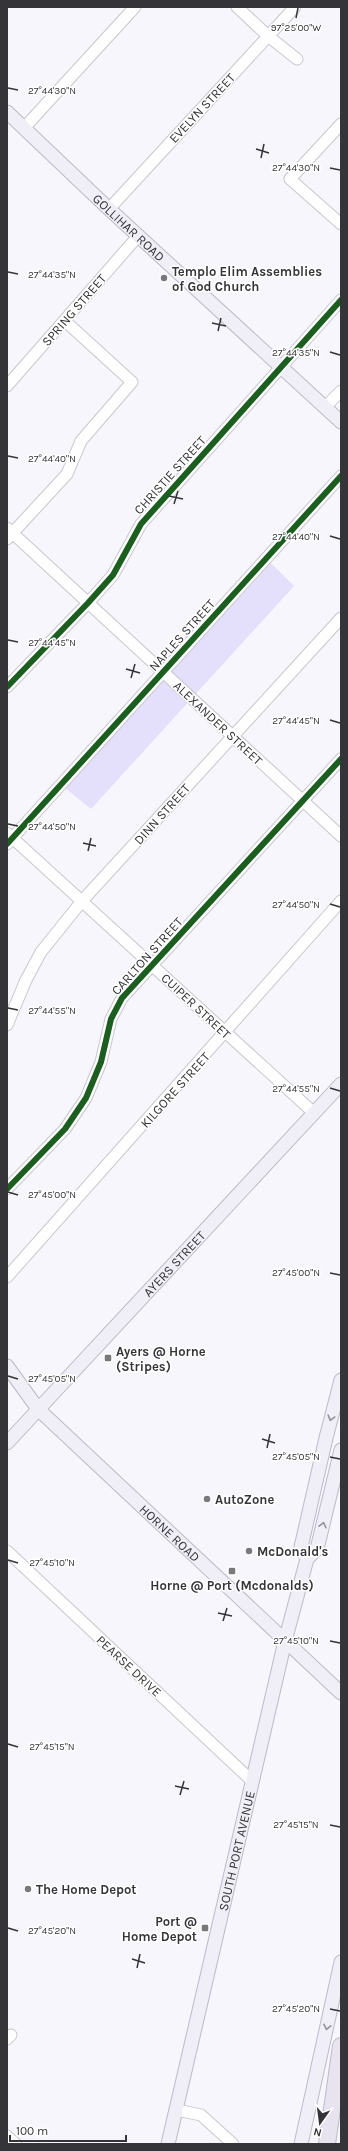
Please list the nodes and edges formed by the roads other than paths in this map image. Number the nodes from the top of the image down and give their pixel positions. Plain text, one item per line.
1 (135, 7) edge
2 (237, 7) edge
3 (295, 7) edge
4 (268, 36) junction
5 (297, 59) dead end
6 (7, 112) edge
7 (341, 124) edge
8 (24, 128) junction
9 (109, 209) junction
10 (341, 224) edge
11 (139, 235) junction
12 (341, 300) edge
13 (65, 321) junction
14 (282, 367) junction
15 (7, 386) edge
16 (341, 391) edge
17 (325, 408) junction
18 (341, 422) edge
19 (341, 476) edge
20 (9, 533) edge
21 (88, 603) junction
22 (341, 618) edge
23 (164, 672) junction
24 (7, 687) edge
25 (233, 737) junction
26 (341, 759) edge
27 (303, 800) junction
28 (341, 836) edge
29 (9, 838) edge
30 (82, 901) junction
31 (341, 901) edge
32 (152, 966) junction
33 (7, 1025) edge
34 (225, 1033) junction
35 (341, 1084) edge
36 (314, 1113) junction
37 (7, 1189) edge
38 (7, 1277) edge
39 (7, 1366) edge
40 (341, 1380) edge
41 (38, 1408) junction
42 (7, 1443) edge
43 (341, 1450) edge
44 (7, 1551) edge
45 (307, 1558) junction
46 (285, 1641) junction
47 (341, 1693) edge
48 (252, 1781) junction
49 (341, 1962) edge
50 (341, 2046) edge
51 (176, 2110) junction
52 (341, 2118) edge
53 (7, 2136) edge
54 (16, 2144) edge
55 (168, 2144) edge
56 (233, 2144) edge
57 (301, 2144) edge
58 (327, 2144) edge
59 (335, 2144) edge

1 - 8 street
2 - 4 street
3 - 4 street, EVELYN STREET
4 - 5 street
4 - 9 street, EVELYN STREET
6 - 8 main road, GOLLIHAR ROAD
7 - 10 street
8 - 9 main road, GOLLIHAR ROAD
9 - 11 main road, GOLLIHAR ROAD
11 - 13 street, SPRING STREET
11 - 14 main road, GOLLIHAR ROAD
12 - 14 street, CHRISTIE STREET
13 - 15 street, SPRING STREET
13 - 20 street
14 - 17 main road, GOLLIHAR ROAD
14 - 21 street, CHRISTIE STREET
16 - 17 street
17 - 18 main road, GOLLIHAR ROAD
19 - 23 street, NAPLES STREET
20 - 21 street, ALEXANDER STREET
21 - 23 street, ALEXANDER STREET
21 - 24 street, CHRISTIE STREET
22 - 25 street, DINN STREET
23 - 25 street, ALEXANDER STREET
23 - 29 street, NAPLES STREET
25 - 27 street, ALEXANDER STREET
25 - 30 street, DINN STREET
26 - 27 street, CARLTON STREET
27 - 28 street, ALEXANDER STREET
27 - 32 street, CARLTON STREET
29 - 30 street, CUIPER STREET
30 - 32 street, CUIPER STREET
30 - 33 street, DINN STREET
31 - 34 street, KILGORE STREET
32 - 34 street, CUIPER STREET
32 - 37 street, CARLTON STREET
34 - 36 street, CUIPER STREET
34 - 38 street, KILGORE STREET
35 - 36 main road, AYERS STREET
36 - 41 main road, AYERS STREET
39 - 41 main road, HORNE ROAD
40 -> 45 main road, SOUTH PORT AVENUE
41 - 42 main road, AYERS STREET
41 - 46 main road, HORNE ROAD
45 -> 43 main road, SOUTH PORT AVENUE
44 - 48 street, PEARSE DRIVE
45 - 46 main road, SOUTH PORT AVENUE
46 - 47 main road, HORNE ROAD
46 - 48 main road, SOUTH PORT AVENUE
48 - 51 main road, SOUTH PORT AVENUE
49 -> 57 main road
50 - 58 highway
51 - 55 main road, SOUTH PORT AVENUE
51 - 56 street
52 - 59 highway
53 - 54 street

